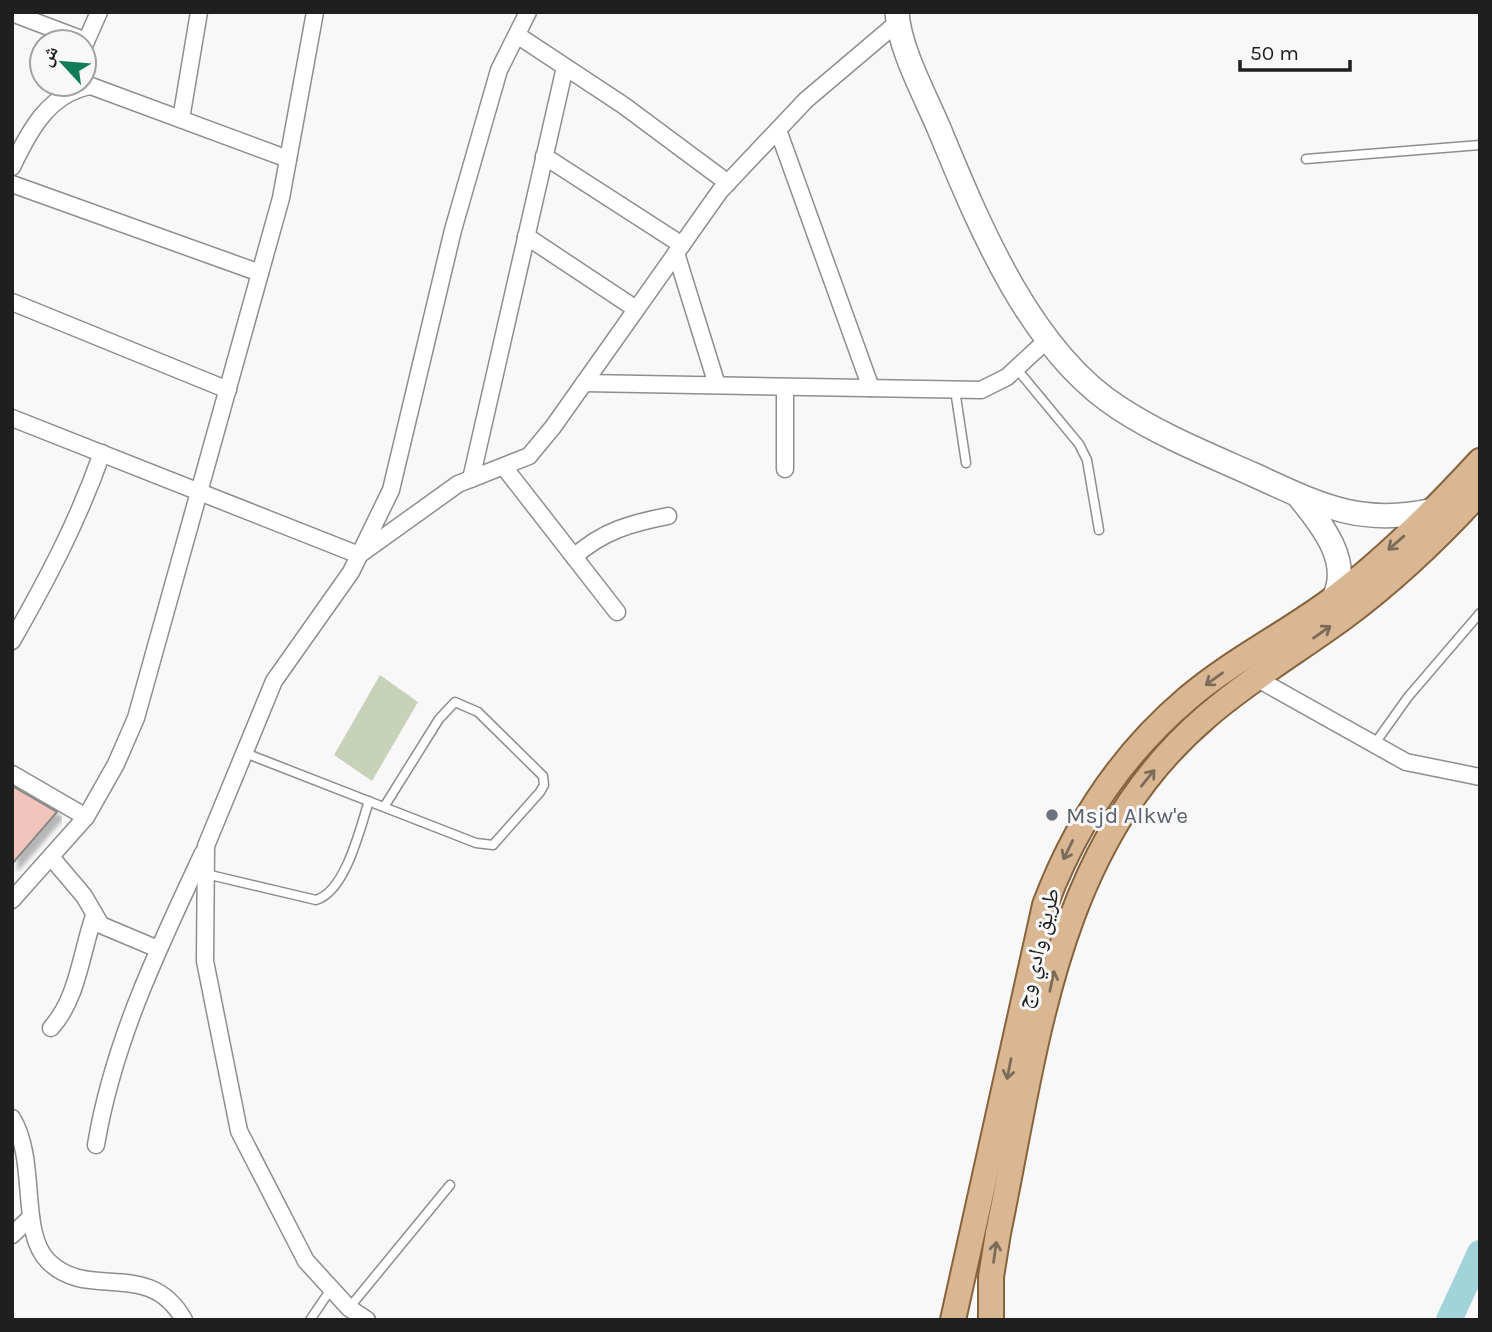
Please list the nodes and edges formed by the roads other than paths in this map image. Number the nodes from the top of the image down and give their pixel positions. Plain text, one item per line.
1 (199, 12) edge
2 (315, 12) edge
3 (528, 12) edge
4 (12, 13) edge
5 (897, 18) edge
6 (47, 28) edge
7 (517, 35) junction
8 (565, 67) junction
9 (98, 89) edge
10 (58, 98) edge
11 (181, 119) junction
12 (778, 130) junction
13 (1480, 145) edge
14 (544, 156) junction
15 (288, 159) junction
16 (1306, 159) dead end
17 (12, 167) edge
18 (728, 183) junction
19 (12, 184) edge
20 (526, 236) junction
21 (679, 249) junction
22 (260, 273) junction
23 (12, 302) edge
24 (636, 309) junction
25 (1049, 338) junction
26 (1016, 368) junction
27 (584, 383) junction
28 (717, 386) junction
29 (785, 387) junction
30 (871, 388) junction
31 (228, 390) junction
32 (955, 390) junction
33 (12, 418) edge
34 (102, 453) junction
35 (1480, 461) edge
36 (966, 463) dead end
37 (504, 467) junction
38 (785, 468) dead end
39 (471, 479) junction
40 (201, 492) junction
41 (1480, 492) edge
42 (1298, 495) junction
43 (1434, 510) junction
44 (668, 516) dead end
45 (1099, 530) dead end
46 (359, 555) junction
47 (574, 557) junction
48 (1333, 599) junction
49 (617, 612) dead end
50 (1480, 613) edge
51 (12, 641) edge
52 (1256, 678) junction
53 (1373, 746) junction
54 (245, 753) junction
55 (12, 774) edge
56 (1480, 777) edge
57 (369, 801) junction
58 (384, 807) junction
59 (86, 817) junction
60 (206, 846) junction
61 (51, 857) junction
62 (206, 874) junction
63 (12, 900) edge
64 (94, 916) junction
65 (158, 949) junction
66 (51, 1028) dead end
67 (12, 1118) edge
68 (96, 1145) dead end
69 (450, 1185) dead end
70 (31, 1217) junction
71 (12, 1235) edge
72 (331, 1289) junction
73 (349, 1308) junction
74 (184, 1320) edge
75 (310, 1320) edge
76 (367, 1320) edge
77 (953, 1320) edge
78 (991, 1320) edge

1 - 11 street
2 - 15 street
3 - 7 street
4 - 6 street
5 - 12 street
5 - 25 street
7 - 8 street
7 - 46 street
8 - 14 street
8 - 18 street
9 - 11 street
10 - 17 street
11 - 15 street
12 - 18 street
12 - 30 street
13 - 16 lane
14 - 20 street
14 - 21 street
15 - 22 street
18 - 21 street
19 - 22 street
20 - 24 street
20 - 39 street
21 - 24 street
21 - 28 street
22 - 31 street
23 - 31 street
24 - 27 street
25 - 26 street
25 - 42 street
26 - 32 street
26 - 45 lane
27 - 28 street
27 - 37 street
28 - 29 street
29 - 30 street
29 - 38 street
30 - 32 street
31 - 40 street
32 - 36 lane
33 - 34 street
34 - 40 street
34 - 51 street
35 - 43 main road, طريق وادي وج
37 - 39 street
37 - 47 street
39 - 46 street
40 - 46 street
40 - 59 street
52 -> 41 main road, طريق وادي وج
42 - 43 street
42 - 48 street
43 -> 48 main road, طريق وادي وج
44 - 47 street
46 - 54 street
47 - 49 street
48 -> 77 main road, طريق وادي وج
50 - 53 lane
52 - 53 street
78 -> 52 main road, طريق وادي وج
53 - 56 street
54 - 57 lane
54 - 60 street
55 - 59 street
57 - 58 lane
57 - 62 lane
58 - 58 lane
59 - 61 street
60 - 62 street
60 - 65 street
61 - 63 street
61 - 64 street
62 - 72 street
64 - 65 street
64 - 66 street
65 - 68 street
67 - 70 street
69 - 73 lane
70 - 71 street
70 - 74 street
72 - 73 street
72 - 75 lane
73 - 76 street

